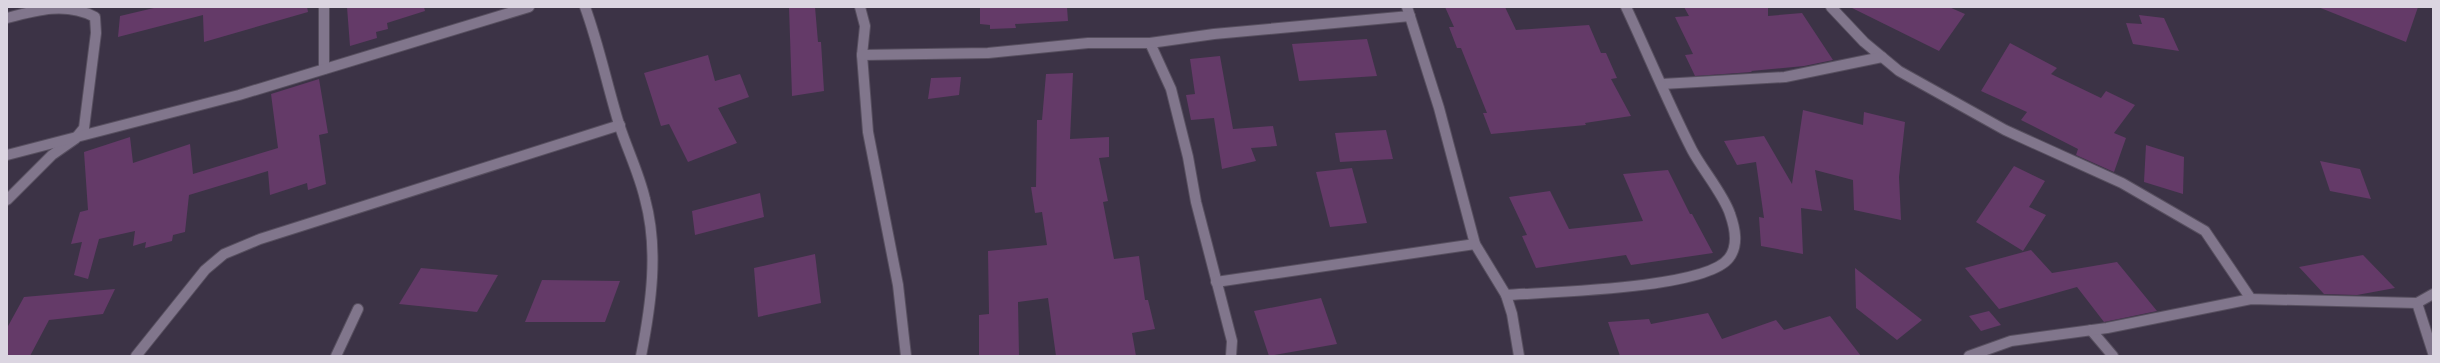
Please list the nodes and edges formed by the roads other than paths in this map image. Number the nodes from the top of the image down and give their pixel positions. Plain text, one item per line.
1 (324, 7) edge
2 (529, 7) edge
3 (585, 7) edge
4 (860, 7) edge
5 (1626, 7) edge
6 (1831, 7) edge
7 (1408, 12) edge
8 (7, 18) edge
9 (1150, 42) junction
10 (862, 55) junction
11 (1882, 57) junction
12 (324, 69) junction
13 (1662, 84) junction
14 (620, 125) junction
15 (75, 139) junction
16 (7, 155) edge
17 (7, 200) edge
18 (1475, 244) junction
19 (1216, 282) junction
20 (2433, 294) edge
21 (1506, 295) junction
22 (2251, 299) junction
23 (2417, 303) junction
24 (358, 310) dead end
25 (2091, 330) junction
26 (2433, 353) edge
27 (136, 356) edge
28 (336, 356) edge
29 (641, 356) edge
30 (906, 356) edge
31 (1232, 356) edge
32 (1519, 356) edge
33 (1968, 356) edge
34 (2113, 356) edge

1 - 12 street
2 - 12 street
3 - 14 street
4 - 10 street
5 - 13 street
6 - 11 street
7 - 9 street
7 - 18 street
8 - 15 street
9 - 10 street
9 - 19 street
10 - 30 street
11 - 13 street
11 - 22 street
12 - 15 street
13 - 21 street
14 - 27 street
14 - 29 street
15 - 16 street
15 - 17 street
18 - 19 street
18 - 21 street
19 - 31 street
20 - 23 street
21 - 32 street
22 - 23 street
22 - 25 street
23 - 26 street
24 - 28 street
25 - 33 street
25 - 34 street

